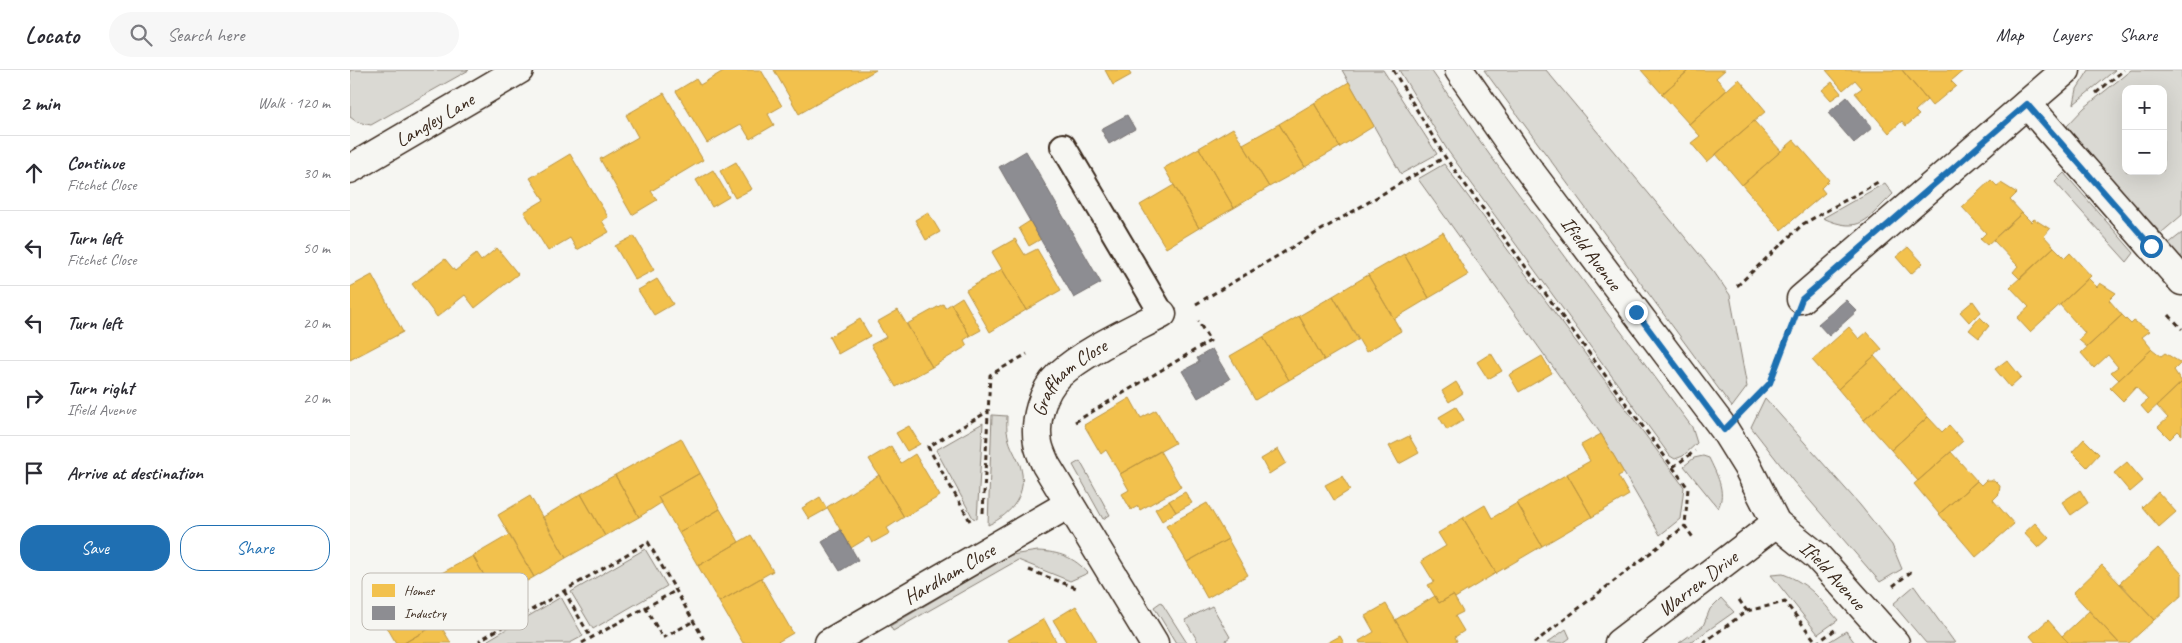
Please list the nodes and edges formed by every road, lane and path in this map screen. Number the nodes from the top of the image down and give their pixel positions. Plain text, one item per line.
1 (519, 70) edge
2 (1393, 70) edge
3 (1459, 70) edge
4 (2066, 70) edge
5 (2027, 104) junction
6 (1063, 146) dead end
7 (350, 169) edge
8 (1881, 180) dead end
9 (2182, 281) edge
10 (1737, 286) dead end
11 (1802, 299) joint
12 (1162, 314) joint
13 (1195, 316) dead end
14 (988, 412) dead end
15 (1074, 422) dead end
16 (1724, 430) junction
17 (1673, 467) junction
18 (1069, 504) junction
19 (1776, 523) junction
20 (973, 526) dead end
21 (1685, 526) junction
22 (1026, 568) dead end
23 (1715, 568) junction
24 (1113, 576) junction
25 (564, 591) junction
26 (675, 591) junction
27 (645, 606) junction
28 (528, 612) edge
29 (693, 622) junction
30 (497, 630) edge
31 (591, 638) junction
32 (482, 643) edge
33 (582, 643) edge
34 (706, 643) edge
35 (829, 643) edge
36 (1154, 643) edge
37 (1534, 643) edge
38 (1619, 643) edge
39 (1703, 643) edge
40 (1895, 643) edge

1 - 7 street, Langley Lane
2 - 17 path
3 - 16 street, Ifield Avenue
4 - 5 street
5 - 9 street
5 - 11 street
6 - 12 lane, Graffham Close
8 - 10 path
11 - 16 path
12 - 18 street, Graffham Close
13 - 15 path
14 - 20 path
16 - 17 path
16 - 19 street, Ifield Avenue
17 - 21 path
18 - 24 street, Graffham Close
18 - 35 street, Hardham Close
19 - 23 street, Warren Drive
19 - 40 street, Ifield Avenue
21 - 23 path
21 - 37 path
22 - 24 path
23 - 38 street, Warren Drive
23 - 39 path
24 - 36 street, Graffham Close
25 - 26 path
25 - 28 path
25 - 31 path
26 - 27 path
26 - 29 path
27 - 29 path
27 - 31 path
29 - 34 path
30 - 32 path
31 - 33 path

